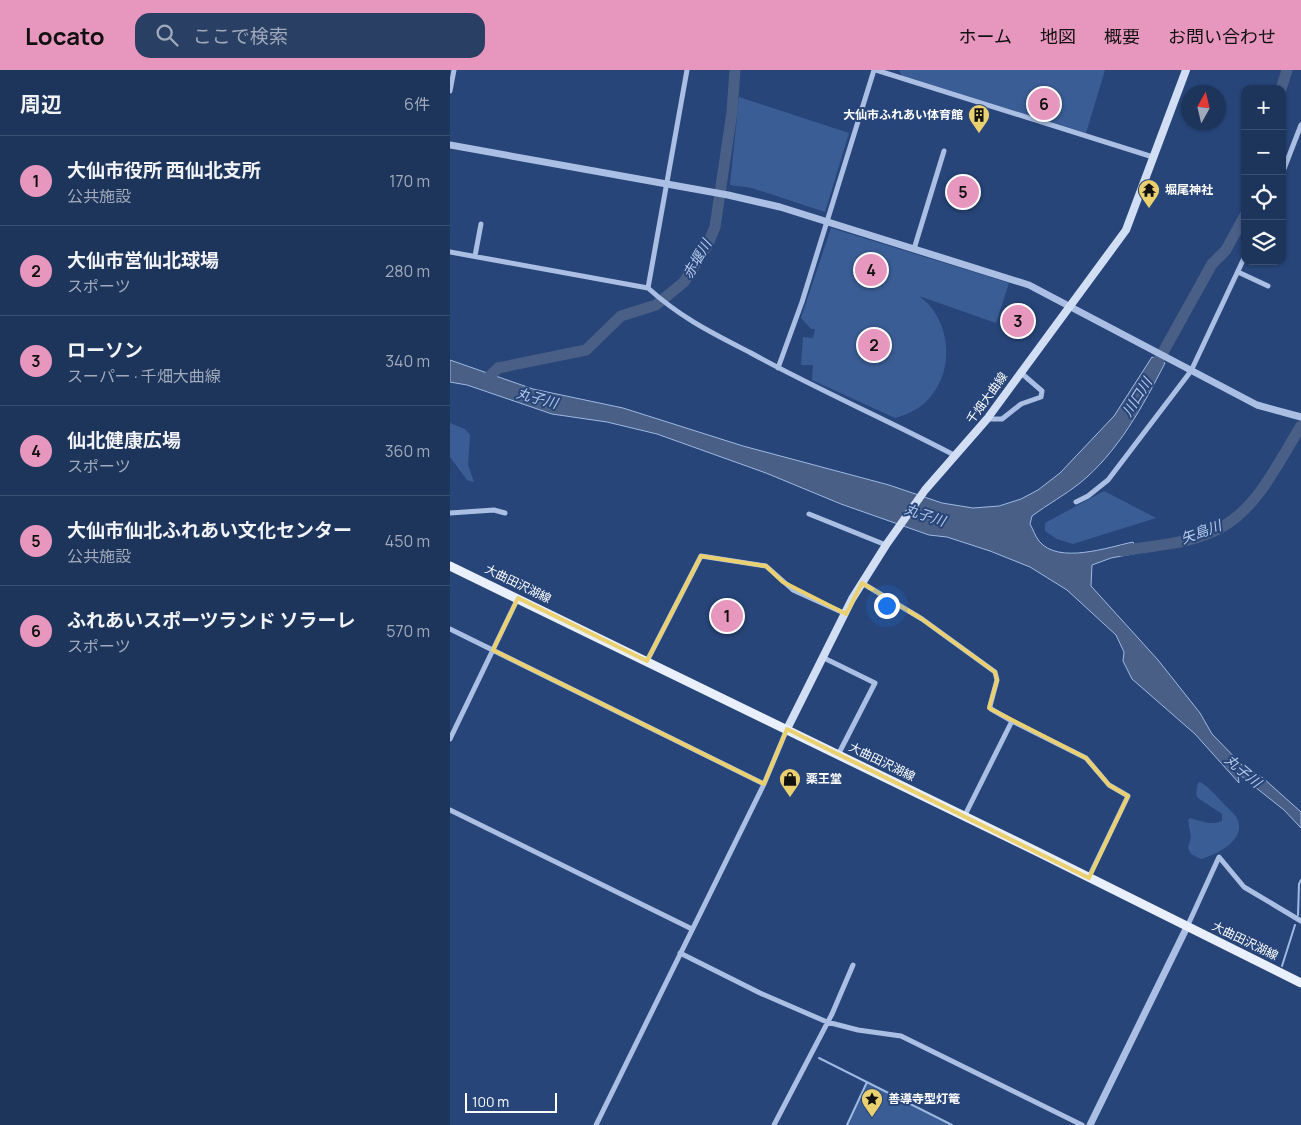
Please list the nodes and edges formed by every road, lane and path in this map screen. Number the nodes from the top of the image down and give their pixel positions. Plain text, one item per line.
1 (454, 70) edge
2 (688, 70) edge
3 (875, 70) edge
4 (1186, 70) edge
5 (450, 91) edge
6 (1301, 125) edge
7 (450, 145) edge
8 (944, 151) dead end
9 (1153, 157) junction
10 (1286, 164) edge
11 (668, 184) junction
12 (826, 222) junction
13 (480, 224) dead end
14 (914, 249) junction
15 (450, 252) edge
16 (476, 256) junction
17 (1241, 265) edge
18 (1238, 272) junction
19 (1268, 286) dead end
20 (648, 288) junction
21 (1069, 306) junction
22 (778, 368) junction
23 (1188, 369) junction
24 (1020, 372) junction
25 (1301, 417) edge
26 (987, 419) junction
27 (956, 456) junction
28 (1076, 502) dead end
29 (450, 513) edge
30 (505, 513) dead end
31 (810, 514) dead end
32 (886, 545) junction
33 (450, 566) edge
34 (862, 583) junction
35 (518, 598) junction
36 (846, 614) junction
37 (450, 629) edge
38 (493, 650) junction
39 (824, 658) junction
40 (648, 661) junction
41 (1012, 721) junction
42 (787, 729) junction
43 (450, 739) edge
44 (838, 755) junction
45 (764, 784) junction
46 (450, 810) edge
47 (964, 817) junction
48 (1089, 878) junction
49 (1301, 921) edge
50 (1187, 927) junction
51 (692, 930) junction
52 (680, 953) junction
53 (854, 965) dead end
54 (1301, 983) edge
55 (827, 1022) junction
56 (596, 1125) edge
57 (774, 1125) edge
58 (1082, 1125) edge
59 (1090, 1125) edge

1 - 5 street
2 - 11 street
3 - 9 street
3 - 12 street
4 - 9 main road, 千畑大曲線
6 - 10 street
7 - 11 street
8 - 14 street
9 - 21 main road, 千畑大曲線
11 - 12 street
11 - 20 street
12 - 14 street
12 - 22 street
13 - 16 street
14 - 21 street
15 - 16 street
16 - 20 street
17 - 18 street
18 - 19 street
18 - 23 street
20 - 22 street
21 - 23 street
21 - 24 main road, 千畑大曲線
22 - 27 street
23 - 25 street
23 - 28 street
24 - 26 main road, 千畑大曲線
24 - 26 street
26 - 27 main road, 千畑大曲線
27 - 32 main road, 千畑大曲線
29 - 30 street
31 - 32 street
32 - 34 main road, 千畑大曲線
33 - 35 main road, 大曲田沢湖線
34 - 36 main road, 千畑大曲線
34 - 41 street
35 - 38 street
35 - 40 main road, 大曲田沢湖線
36 - 39 main road, 千畑大曲線
36 - 40 street
37 - 38 street
38 - 43 street
38 - 45 street
39 - 42 main road, 千畑大曲線
39 - 44 street
40 - 42 main road, 大曲田沢湖線
41 - 47 street
41 - 48 street
42 - 44 main road, 大曲田沢湖線
42 - 45 street
44 - 47 main road, 大曲田沢湖線
45 - 51 street
46 - 51 street
47 - 48 main road, 大曲田沢湖線
48 - 50 main road, 大曲田沢湖線
49 - 50 street
50 - 54 main road, 大曲田沢湖線
50 - 59 street
51 - 52 street
52 - 55 street
52 - 56 street
53 - 55 street
55 - 57 street
55 - 58 street

